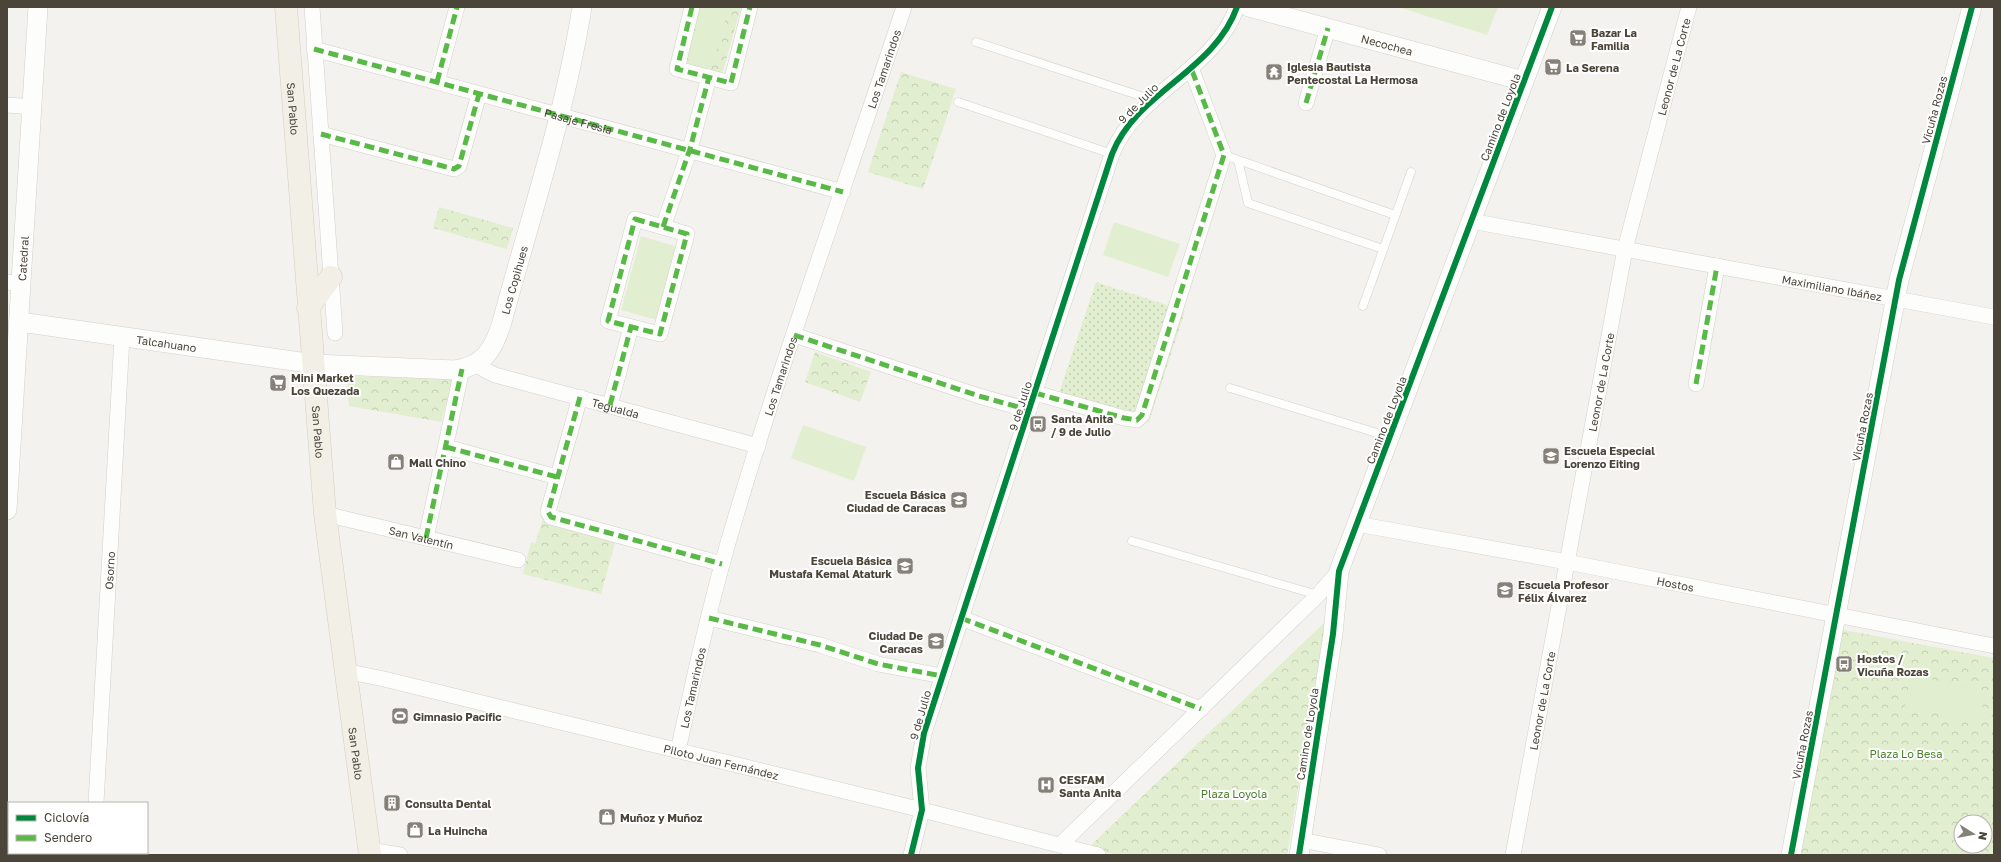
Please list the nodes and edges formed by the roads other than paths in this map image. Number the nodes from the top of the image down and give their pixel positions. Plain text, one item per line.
1 (38, 7) edge
2 (286, 7) edge
3 (312, 7) edge
4 (582, 7) edge
5 (692, 7) edge
6 (750, 7) edge
7 (904, 7) edge
8 (1237, 7) edge
9 (1249, 7) edge
10 (1552, 7) edge
11 (1689, 7) edge
12 (1972, 7) edge
13 (454, 8) edge
14 (1328, 28) junction
15 (976, 42) dead end
16 (314, 49) junction
17 (1191, 68) junction
18 (709, 77) junction
19 (1524, 81) junction
20 (437, 82) junction
21 (479, 94) junction
22 (1153, 100) junction
23 (958, 102) dead end
24 (1306, 103) dead end
25 (7, 105) edge
26 (33, 107) junction
27 (559, 115) junction
28 (321, 134) junction
29 (690, 149) junction
30 (1112, 154) junction
31 (1231, 158) junction
32 (1411, 172) dead end
33 (843, 192) junction
34 (1395, 215) junction
35 (1472, 220) junction
36 (663, 227) junction
37 (1383, 249) junction
38 (1625, 249) junction
39 (1717, 266) junction
40 (331, 277) junction
41 (15, 283) edge
42 (1896, 298) junction
43 (1363, 306) dead end
44 (308, 308) junction
45 (1994, 317) edge
46 (20, 322) junction
47 (632, 327) junction
48 (335, 333) dead end
49 (794, 335) junction
50 (122, 337) junction
51 (314, 364) junction
52 (469, 366) junction
53 (11, 378) edge
54 (1696, 384) dead end
55 (1230, 388) dead end
56 (1035, 393) junction
57 (580, 397) junction
58 (610, 406) junction
59 (1029, 410) junction
60 (1390, 437) junction
61 (758, 446) junction
62 (446, 447) junction
63 (557, 477) junction
64 (7, 510) edge
65 (326, 514) junction
66 (1357, 524) junction
67 (426, 538) junction
68 (1132, 541) dead end
69 (518, 560) dead end
70 (1567, 562) junction
71 (722, 564) junction
72 (1340, 570) junction
73 (1318, 595) junction
74 (1837, 614) junction
75 (708, 618) junction
76 (961, 618) junction
77 (1994, 646) edge
78 (345, 671) junction
79 (942, 676) junction
80 (1201, 708) junction
81 (678, 751) junction
82 (96, 802) edge
83 (922, 810) junction
84 (1060, 845) junction
85 (1300, 847) edge
86 (369, 852) edge
87 (400, 855) edge
88 (911, 855) edge
89 (1098, 855) edge
90 (1378, 855) edge
91 (1513, 855) edge
92 (1791, 855) edge

1 - 26 street, Catedral
2 - 44 main road, San Pablo
3 - 16 street
4 - 27 street, Los Copihues
5 - 18 street
6 - 18 street
7 - 33 street, Los Tamarindos
8 - 17 street, 9 de Julio
9 - 14 street, Necochea
10 - 19 street, Camino de Loyola
11 - 38 street, Leonor de La Corte
12 - 42 street, Vicuña Rozas
13 - 20 street
14 - 19 street, Necochea
14 - 24 street
15 - 22 lane
16 - 20 street, Pasaje Fresia
16 - 28 street
17 - 22 street, 9 de Julio
17 - 31 street
18 - 29 street
19 - 35 street, Camino de Loyola
20 - 21 street, Pasaje Fresia
21 - 27 street, Pasaje Fresia
21 - 28 street
22 - 30 street, 9 de Julio
23 - 30 lane
25 - 26 street
26 - 41 street, Catedral
27 - 29 street, Pasaje Fresia
27 - 52 street, Los Copihues
28 - 40 street
29 - 33 street, Pasaje Fresia
29 - 36 street
30 - 56 street, 9 de Julio
31 - 34 lane
31 - 37 lane
31 - 56 street
32 - 34 lane
33 - 49 street, Los Tamarindos
34 - 37 lane
35 - 38 street, Maximiliano Ibáñez
35 - 60 street, Camino de Loyola
36 - 47 street
36 - 47 street
37 - 43 lane
38 - 39 street, Maximiliano Ibáñez
38 - 70 street, Leonor de La Corte
39 - 42 street, Maximiliano Ibáñez
39 - 54 street
40 - 44 main road
40 - 48 street
41 - 46 street, Catedral
42 - 45 street, Maximiliano Ibáñez
42 - 74 street, Vicuña Rozas
44 - 51 main road, San Pablo
46 - 50 street, Talcahuano
46 - 53 street, Catedral
47 - 58 street
49 - 59 street
49 - 61 street, Los Tamarindos
50 - 51 street, Talcahuano
50 - 82 street, Osorno
51 - 52 street, Tegualda
51 - 65 main road, San Pablo
52 - 57 street, Tegualda
52 - 62 street
53 - 64 street, Catedral
55 - 60 lane
56 - 59 street, 9 de Julio
57 - 58 street, Tegualda
57 - 63 street
58 - 61 street, Tegualda
59 - 76 street, 9 de Julio
60 - 66 street, Camino de Loyola
61 - 71 street, Los Tamarindos
62 - 63 street
62 - 67 street
63 - 71 street
65 - 67 street, San Valentín
65 - 78 main road, San Pablo
66 - 70 street, Hostos
66 - 72 street, Camino de Loyola
67 - 69 street, San Valentín
68 - 73 lane
70 - 74 street, Hostos
70 - 91 street, Leonor de La Corte
71 - 75 street, Los Tamarindos
72 - 73 street, Camino de Loyola
72 - 85 street, Camino de Loyola
73 - 80 street, Camino de Loyola
74 - 77 street, Hostos
74 - 92 street, Vicuña Rozas
75 - 79 street
75 - 81 street, Los Tamarindos
76 - 79 street, 9 de Julio
76 - 80 street
78 - 81 street, Piloto Juan Fernández
78 - 86 main road, San Pablo
79 - 83 street, 9 de Julio
80 - 84 street, Camino de Loyola
81 - 83 street, Piloto Juan Fernández
83 - 84 street, Piloto Juan Fernández
83 - 88 street, 9 de Julio
84 - 89 street, Piloto Juan Fernández
85 - 90 street
86 - 87 street

